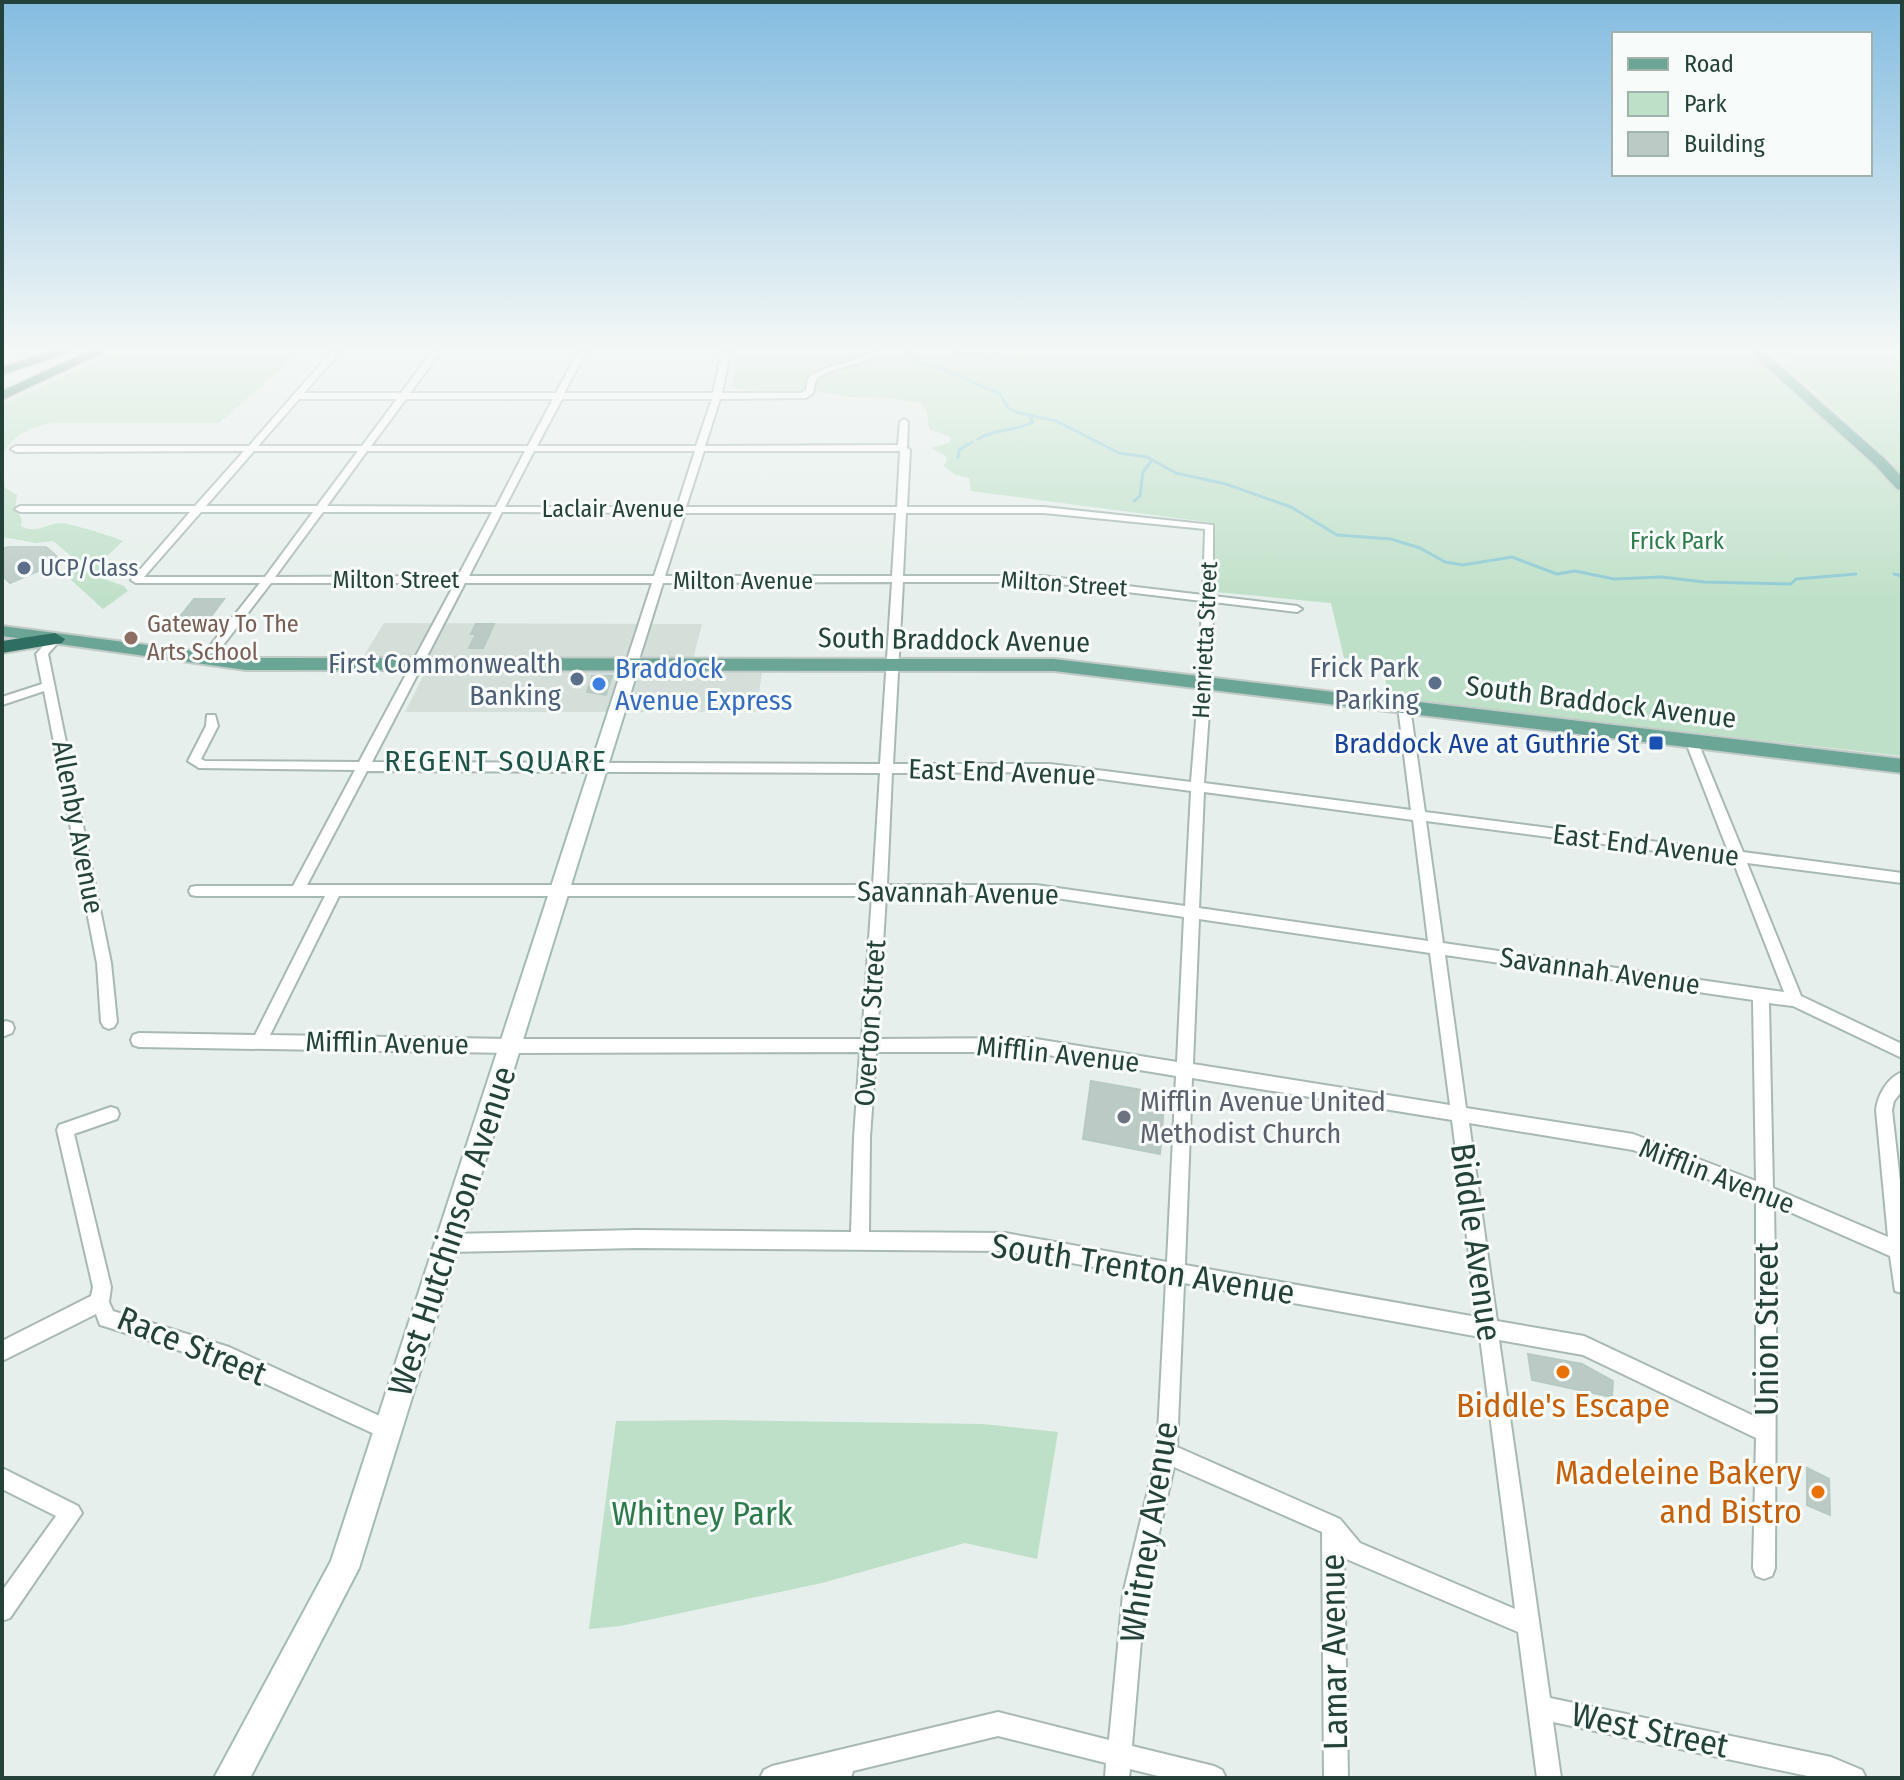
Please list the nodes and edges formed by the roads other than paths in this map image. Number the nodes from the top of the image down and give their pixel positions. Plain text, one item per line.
1 (265, 435) edge
2 (374, 435) edge
3 (538, 435) edge
4 (703, 435) edge
5 (905, 435) edge
6 (1850, 435) edge
7 (254, 448) junction
8 (365, 448) junction
9 (531, 448) junction
10 (699, 448) junction
11 (16, 449) dead end
12 (906, 449) junction
13 (1902, 486) edge
14 (20, 509) dead end
15 (200, 509) junction
16 (320, 509) junction
17 (498, 509) junction
18 (680, 509) junction
19 (902, 509) junction
20 (1205, 524) joint
21 (268, 580) junction
22 (461, 581) junction
23 (657, 581) junction
24 (830, 581) joint
25 (897, 581) junction
26 (1208, 597) junction
27 (1297, 609) dead end
28 (3, 635) edge
29 (55, 639) junction
30 (206, 659) junction
31 (418, 665) junction
32 (892, 665) junction
33 (631, 666) junction
34 (1205, 684) junction
35 (48, 686) junction
36 (2, 701) edge
37 (1404, 707) junction
38 (211, 718) dead end
39 (1691, 740) junction
40 (1199, 759) joint
41 (1902, 766) edge
42 (363, 767) junction
43 (599, 767) junction
44 (886, 767) junction
45 (1198, 788) junction
46 (1417, 816) junction
47 (1735, 856) junction
48 (1902, 878) edge
49 (298, 890) junction
50 (196, 891) dead end
51 (335, 891) junction
52 (560, 891) junction
53 (880, 891) junction
54 (1192, 913) junction
55 (1435, 948) junction
56 (1761, 994) junction
57 (1795, 1000) junction
58 (109, 1022) dead end
59 (139, 1040) dead end
60 (260, 1040) junction
61 (870, 1043) junction
62 (511, 1046) junction
63 (1902, 1051) edge
64 (1185, 1069) junction
65 (1902, 1079) edge
66 (111, 1114) dead end
67 (1459, 1114) junction
68 (1765, 1193) junction
69 (860, 1242) junction
70 (449, 1243) junction
71 (1900, 1252) edge
72 (1175, 1271) junction
73 (1902, 1284) edge
74 (100, 1302) junction
75 (1488, 1329) junction
76 (2, 1351) edge
77 (388, 1430) junction
78 (1766, 1432) junction
79 (1167, 1453) junction
80 (2, 1478) edge
81 (1333, 1526) junction
82 (1764, 1568) dead end
83 (2, 1610) edge
84 (1527, 1625) junction
85 (1538, 1707) junction
86 (1118, 1766) edge
87 (841, 1769) edge
88 (231, 1778) edge
89 (772, 1778) edge
90 (1214, 1778) edge
91 (1336, 1778) edge
92 (1549, 1778) edge
93 (1854, 1778) edge

1 - 7 street
2 - 8 street
3 - 9 street
4 - 10 street
5 - 12 street, Overton Street
6 - 13 main road
7 - 8 street
7 - 11 street
7 - 15 street
8 - 9 street
8 - 16 street
9 - 10 street
9 - 17 street
10 - 12 street
10 - 18 street
12 - 19 street, Overton Street
14 - 15 street, Laclair Avenue
15 - 16 street, Laclair Avenue
15 - 21 street, Milton Street
16 - 17 street, Laclair Avenue
16 - 21 street
17 - 18 street, Laclair Avenue
17 - 22 street
18 - 19 street, Laclair Avenue
18 - 23 street
19 - 20 street, Laclair Avenue
19 - 25 street, Overton Street
20 - 26 street, Henrietta Street
21 - 22 street, Milton Street
21 - 30 street
22 - 23 street, Milton Street
22 - 31 street
23 - 24 street, Milton Avenue
23 - 33 street
24 - 25 street, Milton Street
25 - 26 street, Milton Street
25 - 32 street, Overton Street
26 - 27 street, Milton Street
26 - 34 street, Henrietta Street
28 - 29 highway
29 - 30 main road, South Braddock Avenue
29 - 35 street, Allenby Avenue
30 - 31 main road, South Braddock Avenue
31 - 33 main road, South Braddock Avenue
31 - 42 street
32 - 33 main road, South Braddock Avenue
32 - 34 main road, South Braddock Avenue
32 - 44 street, Overton Street
33 - 43 street, West Hutchinson Avenue
34 - 37 main road, South Braddock Avenue
34 - 40 street, Henrietta Street
35 - 36 street
35 - 58 street, Allenby Avenue
37 - 39 main road, South Braddock Avenue
37 - 46 street, Biddle Avenue
38 - 42 street, East End Avenue
39 - 41 main road, South Braddock Avenue
39 - 47 street
40 - 45 street, Whitney Avenue
42 - 43 street, East End Avenue
42 - 49 street
43 - 44 street, East End Avenue
43 - 52 street, West Hutchinson Avenue
44 - 45 street, East End Avenue
44 - 53 street, Overton Street
45 - 46 street, East End Avenue
45 - 54 street, Whitney Avenue
46 - 47 street, East End Avenue
46 - 55 street, Biddle Avenue
47 - 48 street, East End Avenue
47 - 57 street
49 - 50 street, Savannah Avenue
49 - 51 street, Savannah Avenue
51 - 52 street, Savannah Avenue
51 - 60 street
52 - 53 street, Savannah Avenue
52 - 62 street, West Hutchinson Avenue
53 - 54 street, Savannah Avenue
53 - 61 street, Overton Street
54 - 55 street, Savannah Avenue
54 - 64 street, Whitney Avenue
55 - 56 street, Savannah Avenue
55 - 67 street, Biddle Avenue
56 - 57 street, Savannah Avenue
56 - 68 street, Union Street
57 - 63 street, Savannah Avenue
59 - 60 street, Mifflin Avenue
60 - 62 street, Mifflin Avenue
61 - 62 street, Mifflin Avenue
61 - 64 street, Mifflin Avenue
61 - 69 street, Overton Street
62 - 70 street, West Hutchinson Avenue
64 - 67 street, Mifflin Avenue
64 - 72 street, Whitney Avenue
65 - 71 street
66 - 74 street
67 - 68 street, Mifflin Avenue
67 - 75 street, Biddle Avenue
68 - 71 street, Mifflin Avenue
68 - 78 street, Union Street
69 - 70 street, South Trenton Avenue
69 - 72 street, South Trenton Avenue
70 - 77 street, West Hutchinson Avenue
71 - 73 street
72 - 75 street, South Trenton Avenue
72 - 79 street, Whitney Avenue
74 - 76 street, Race Street
74 - 77 street, Race Street
75 - 78 street, South Trenton Avenue
75 - 84 street, Biddle Avenue
77 - 88 street, West Hutchinson Avenue
78 - 82 street, Union Street
79 - 81 street
79 - 86 street, Whitney Avenue
80 - 83 street
81 - 84 street
81 - 91 street, Lamar Avenue
84 - 85 street, Biddle Avenue
85 - 92 street, Biddle Avenue
85 - 93 street, West Street
86 - 87 street
86 - 90 street
87 - 89 street

